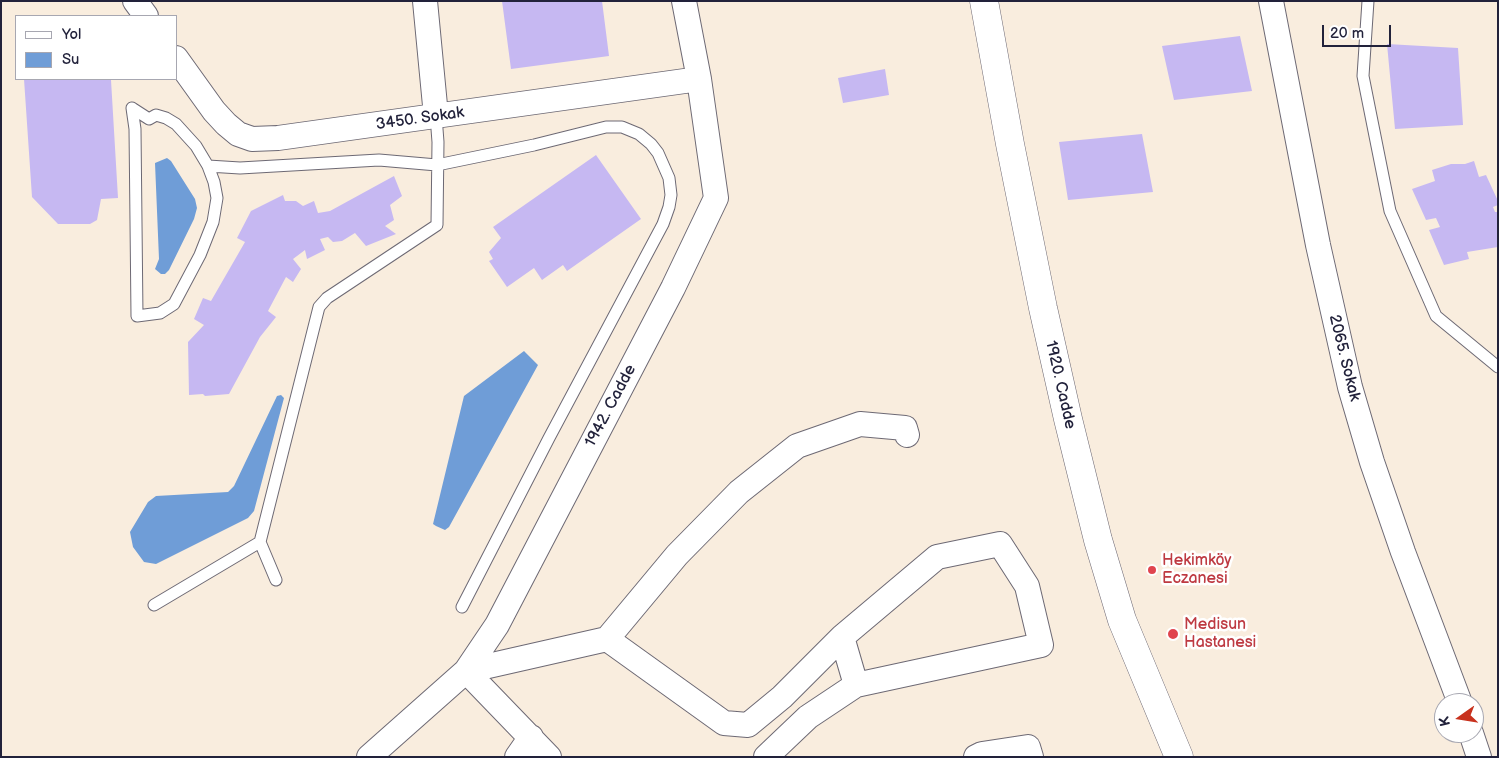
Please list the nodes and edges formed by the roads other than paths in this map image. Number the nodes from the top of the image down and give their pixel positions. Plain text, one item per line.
1 (135, 1) edge
2 (425, 1) edge
3 (684, 1) edge
4 (984, 1) edge
5 (1271, 1) edge
6 (1368, 1) edge
7 (145, 15) edge
8 (178, 61) edge
9 (699, 79) junction
10 (436, 116) junction
11 (437, 165) junction
12 (208, 166) junction
13 (1498, 367) edge
14 (907, 435) dead end
15 (260, 542) junction
16 (276, 580) dead end
17 (154, 605) dead end
18 (462, 607) dead end
19 (842, 637) junction
20 (607, 639) junction
21 (466, 671) junction
22 (856, 685) junction
23 (1456, 693) edge
24 (531, 737) junction
25 (1474, 743) edge
26 (369, 757) edge
27 (517, 757) edge
28 (549, 757) edge
29 (766, 757) edge
30 (976, 757) edge
31 (1031, 757) edge
32 (1179, 757) edge
33 (1479, 757) edge

1 - 7 street
2 - 10 street
3 - 9 street, 1942. Cadde
4 - 32 main road, 1920. Cadde
5 - 23 street, 2065. Sokak
6 - 13 lane
8 - 10 street, 3450. Sokak
9 - 10 street, 3450. Sokak
9 - 21 street, 1942. Cadde
10 - 11 lane
11 - 12 lane
11 - 15 lane
11 - 18 lane
12 - 12 lane
14 - 20 street
15 - 16 lane
15 - 17 lane
19 - 20 street
19 - 22 street
19 - 22 street
20 - 21 street
21 - 24 street
21 - 26 street, 1942. Cadde
22 - 29 street
24 - 27 street
24 - 28 street
25 - 33 street
30 - 31 street

